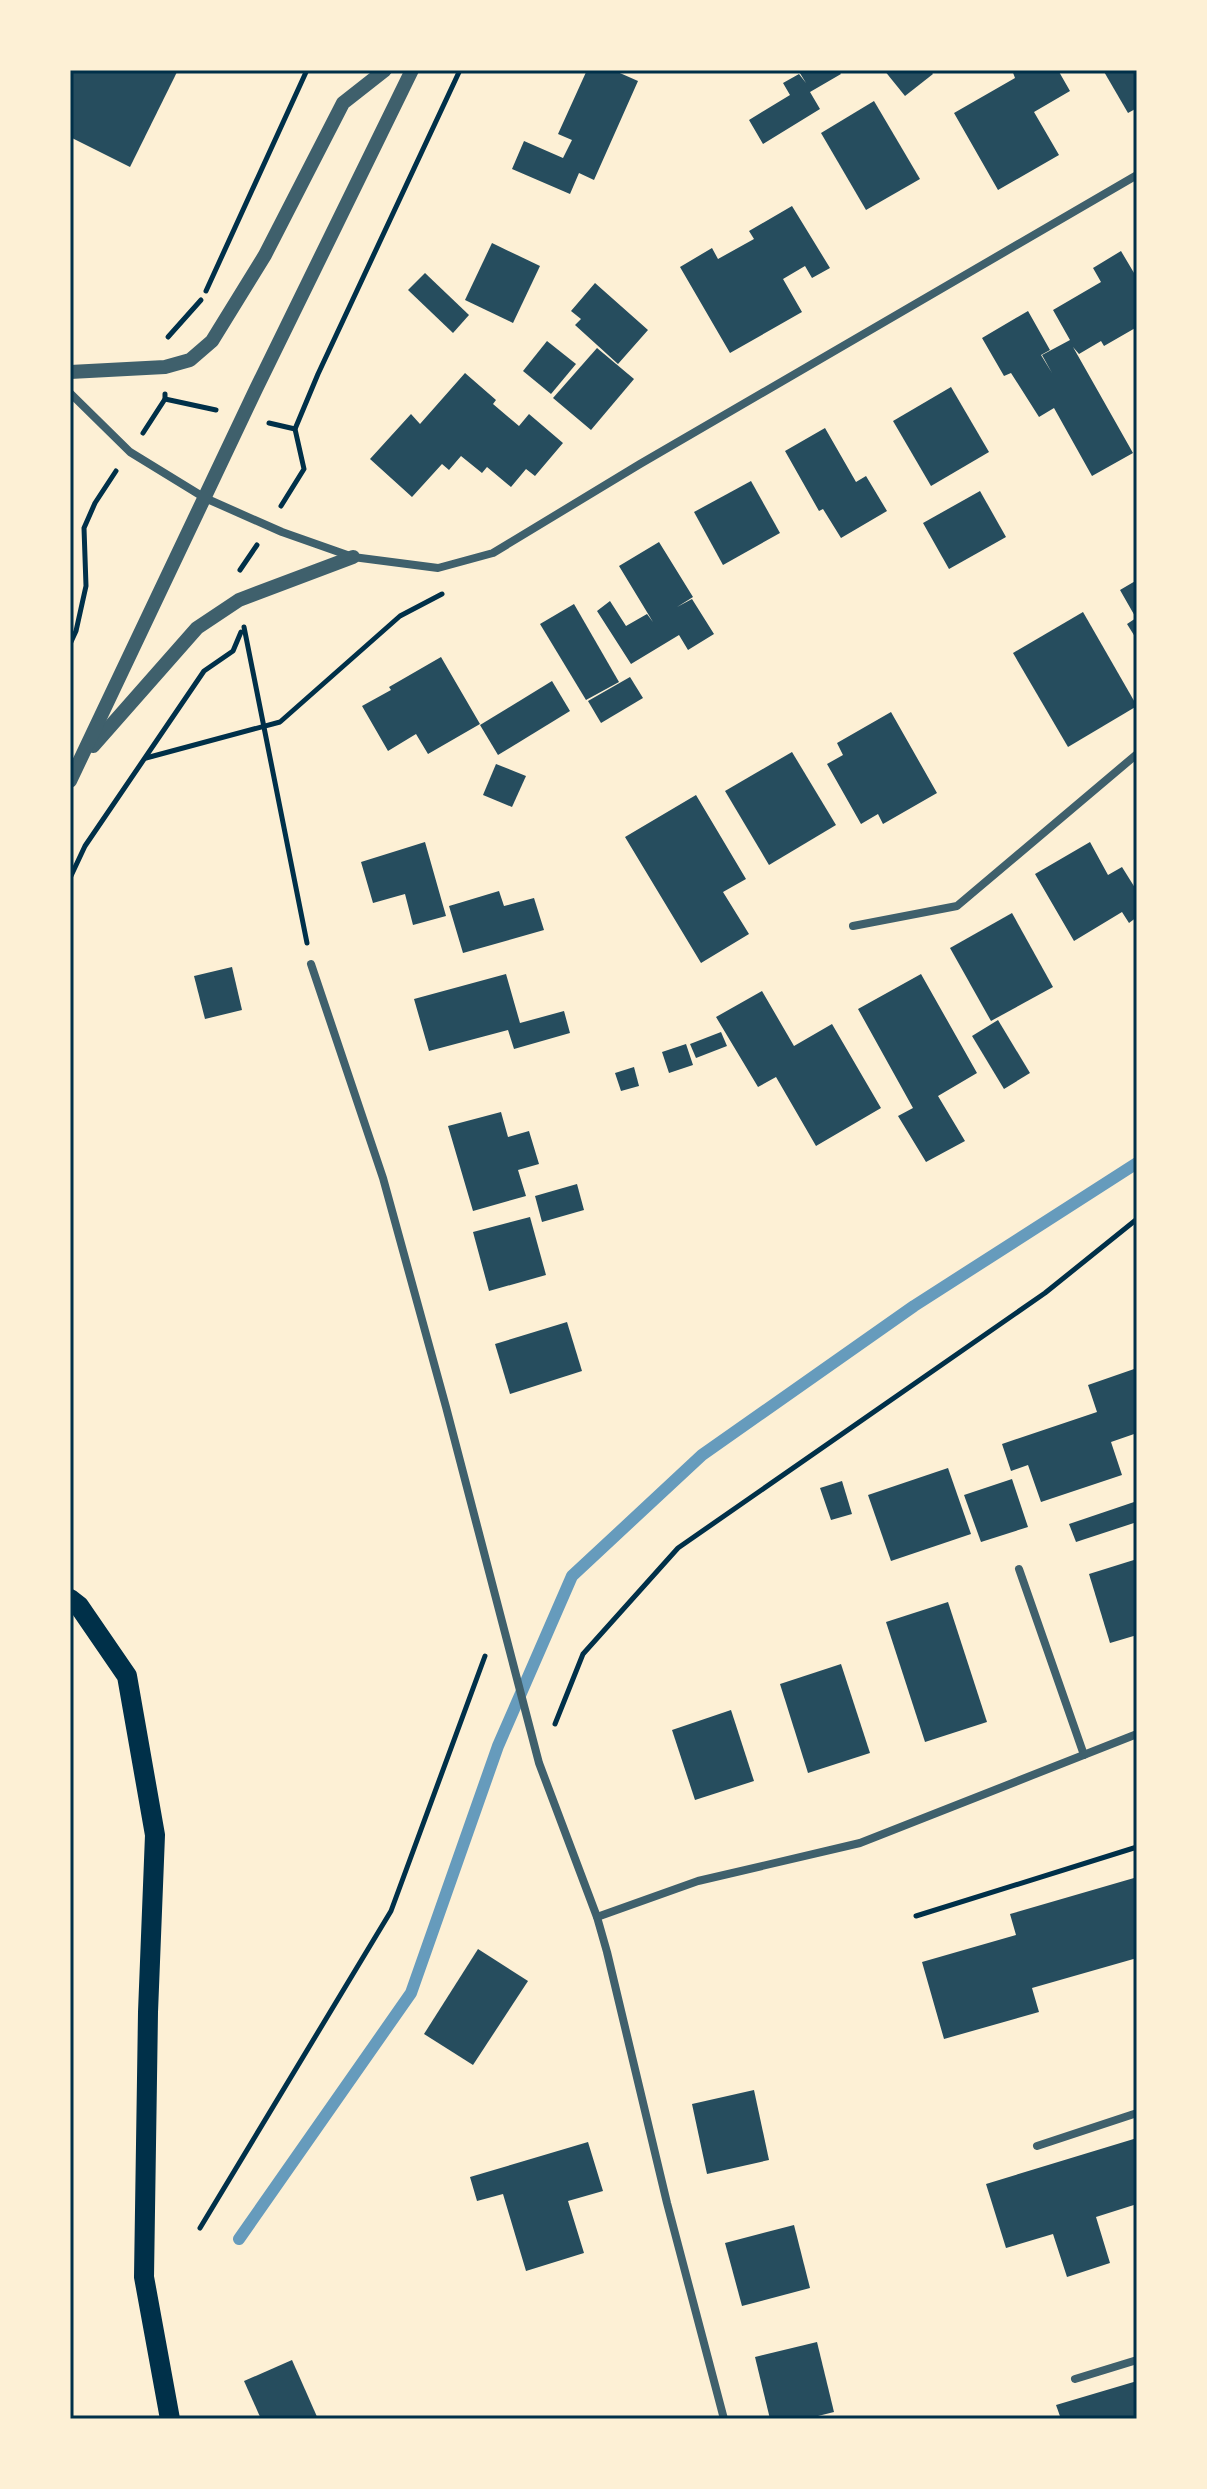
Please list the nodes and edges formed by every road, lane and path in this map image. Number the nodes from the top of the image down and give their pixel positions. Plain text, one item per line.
1 (307, 70) edge
2 (385, 70) edge
3 (412, 70) edge
4 (460, 70) edge
5 (1137, 175) edge
6 (164, 342) dead end
7 (70, 372) edge
8 (70, 393) edge
9 (304, 469) dead end
10 (205, 498) junction
11 (95, 503) dead end
12 (353, 557) junction
13 (449, 590) dead end
14 (70, 644) edge
15 (265, 727) junction
16 (1137, 754) edge
17 (82, 758) junction
18 (146, 758) junction
19 (70, 781) edge
20 (70, 878) edge
21 (853, 926) dead end
22 (311, 964) joint
23 (1137, 1219) edge
24 (1019, 1569) dead end
25 (70, 1599) edge
26 (500, 1613) junction
27 (1137, 1734) edge
28 (1084, 1755) junction
29 (538, 1758) junction
30 (1137, 1847) edge
31 (916, 1916) dead end
32 (597, 1917) junction
33 (1137, 2113) edge
34 (1037, 2146) dead end
35 (200, 2228) dead end
36 (1137, 2360) edge
37 (1075, 2379) dead end
38 (170, 2419) edge
39 (724, 2419) edge

1 - 6 path
2 - 7 street
3 - 10 street
4 - 9 path
5 - 12 street
8 - 10 street
10 - 12 street
10 - 17 street
11 - 14 path
12 - 17 street
13 - 15 path
15 - 18 path
15 - 18 path
15 - 22 path
16 - 21 street
17 - 19 street
18 - 20 path
22 - 26 street
23 - 29 path
24 - 28 street
25 - 38 main road
26 - 29 street
26 - 35 path
27 - 28 street
28 - 32 street
29 - 32 street
30 - 31 path
32 - 39 street
33 - 34 street
36 - 37 street

